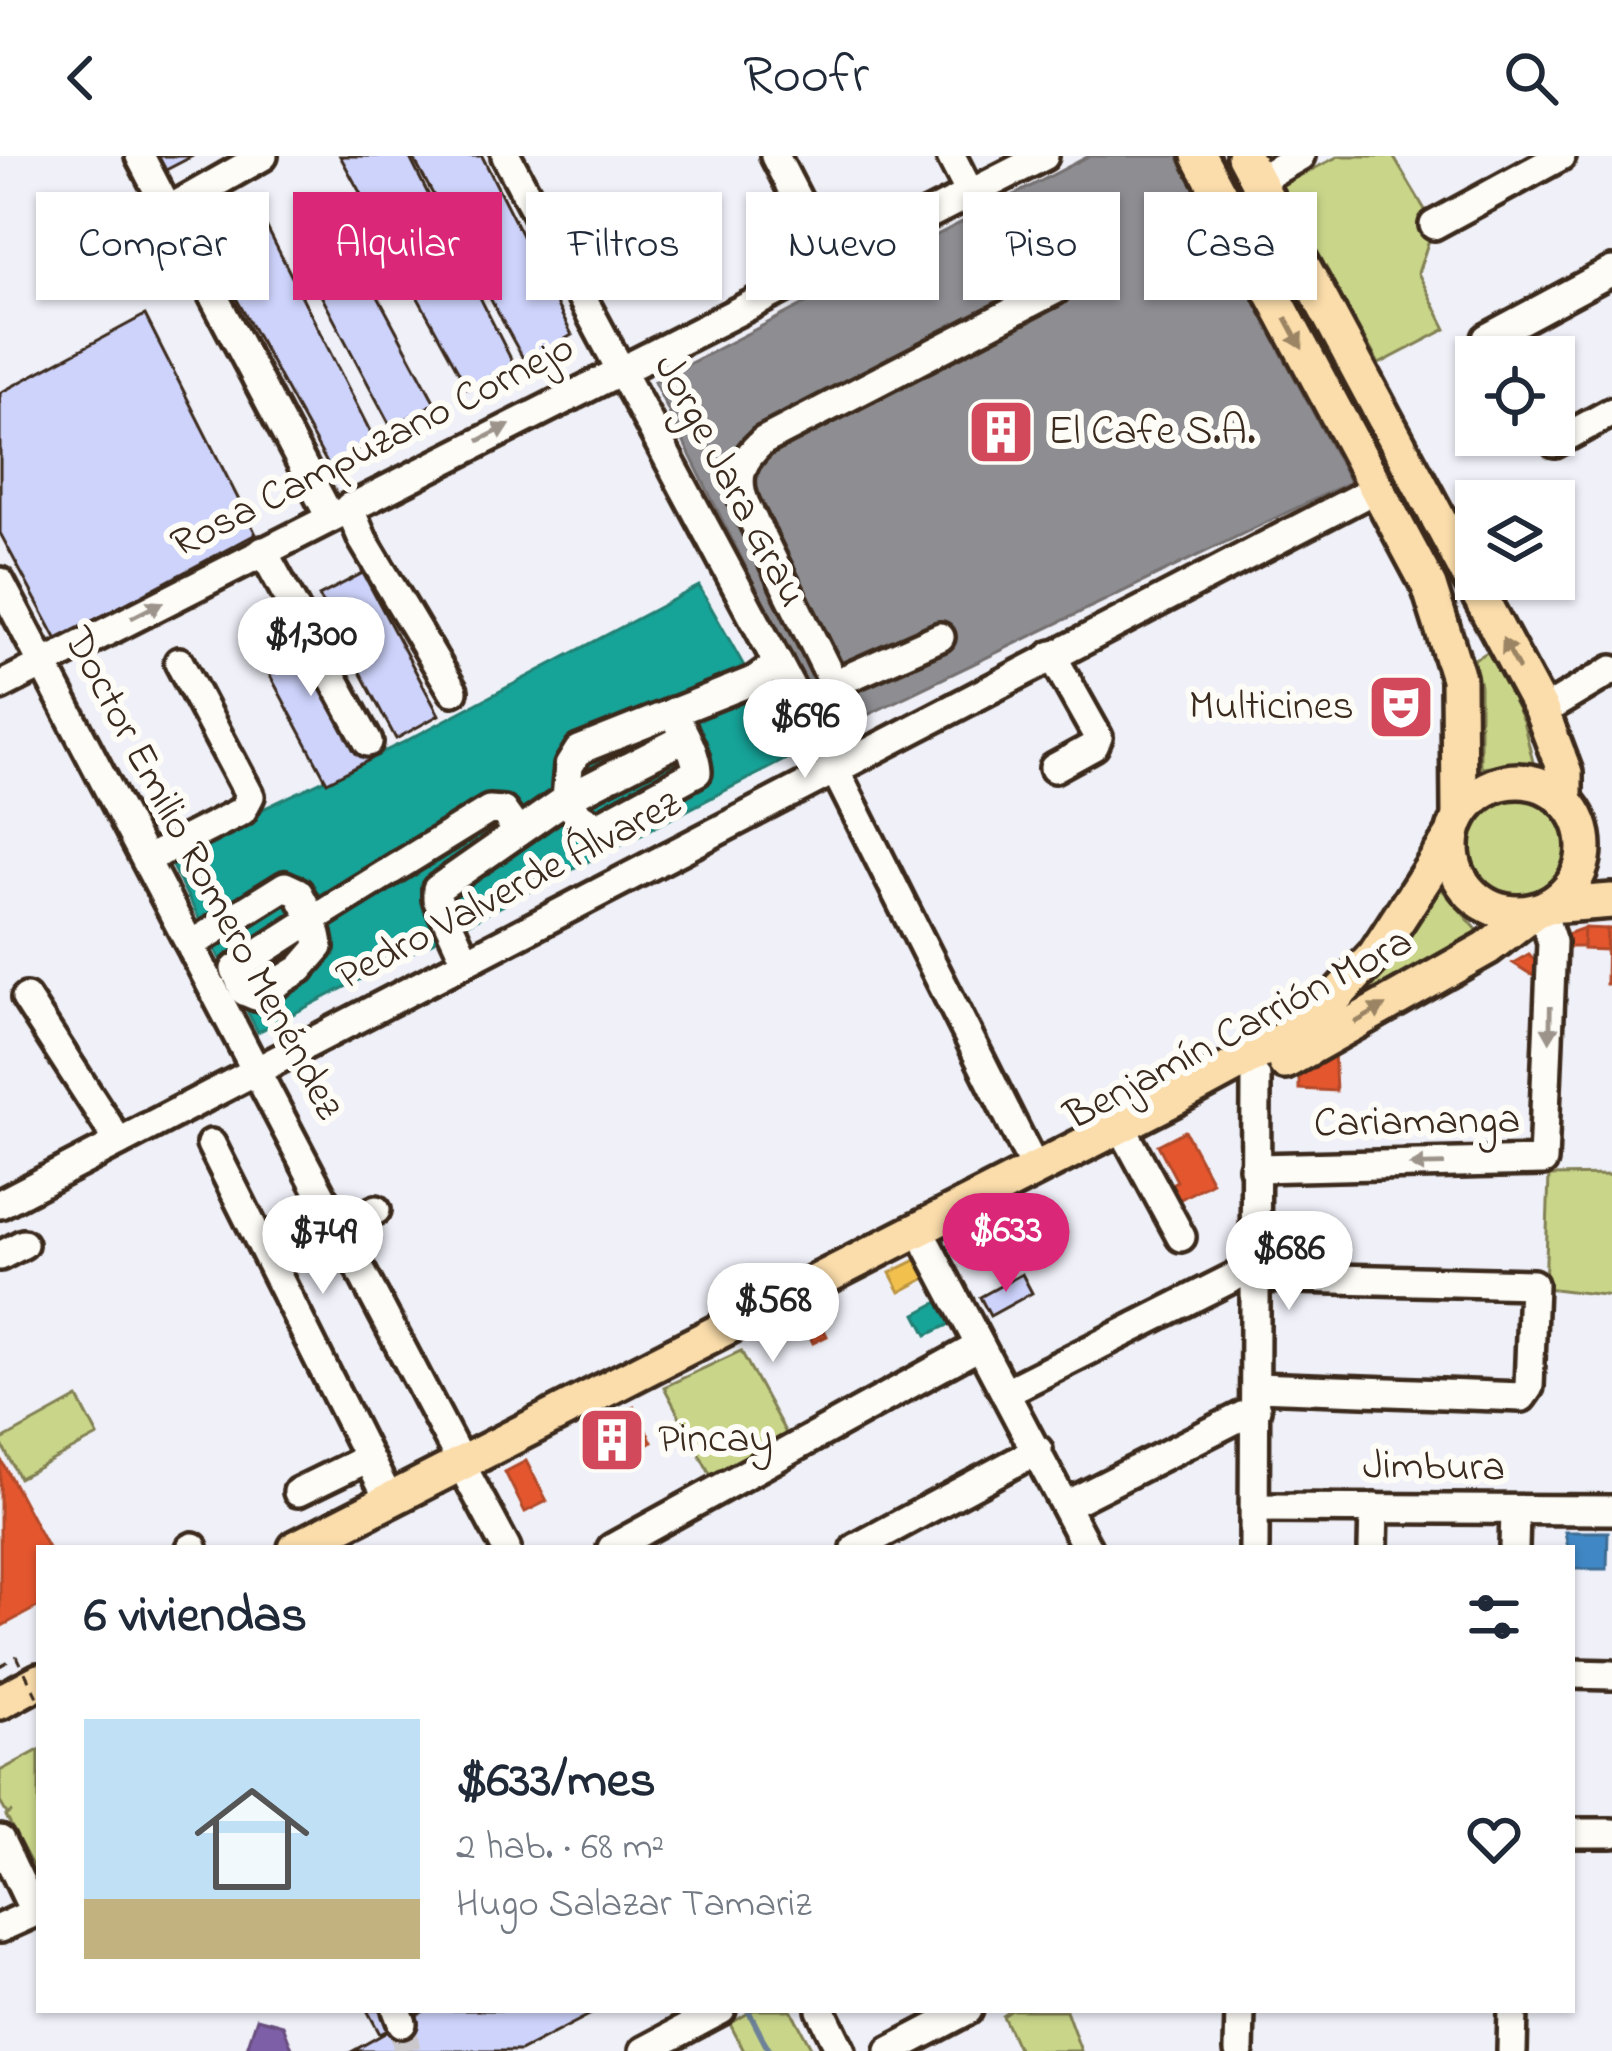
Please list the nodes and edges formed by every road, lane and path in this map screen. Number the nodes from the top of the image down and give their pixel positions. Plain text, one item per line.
1 (140, 156) edge
2 (263, 156) edge
3 (506, 156) edge
4 (776, 156) edge
5 (951, 156) edge
6 (1044, 156) edge
7 (1198, 156) edge
8 (1300, 156) edge
9 (1561, 156) edge
10 (1250, 168) edge
11 (159, 192) edge
12 (200, 192) edge
13 (794, 192) edge
14 (969, 192) edge
15 (972, 192) edge
16 (1433, 225) dead end
17 (1612, 271) edge
18 (219, 300) edge
19 (756, 300) edge
20 (1036, 300) edge
21 (1490, 336) edge
22 (621, 368) junction
23 (1612, 412) edge
24 (1575, 432) edge
25 (1377, 488) junction
26 (340, 512) junction
27 (263, 550) junction
28 (4, 599) edge
29 (940, 637) dead end
30 (1052, 656) junction
31 (179, 662) dead end
32 (778, 663) junction
33 (43, 664) junction
34 (1612, 670) edge
35 (834, 684) junction
36 (1612, 684) edge
37 (0, 686) edge
38 (454, 691) dead end
39 (673, 712) junction
40 (1544, 718) junction
41 (810, 724) junction
42 (686, 738) junction
43 (368, 742) dead end
44 (833, 768) junction
45 (1054, 768) dead end
46 (566, 799) junction
47 (1569, 806) junction
48 (1455, 826) junction
49 (518, 832) junction
50 (1612, 843) edge
51 (147, 859) junction
52 (1612, 901) edge
53 (1541, 909) junction
54 (311, 920) junction
55 (203, 937) junction
56 (466, 961) junction
57 (26, 998) dead end
58 (259, 1070) junction
59 (1256, 1077) junction
60 (1129, 1141) junction
61 (119, 1142) junction
62 (211, 1144) dead end
63 (1254, 1168) junction
64 (1035, 1169) junction
65 (0, 1204) edge
66 (376, 1210) dead end
67 (340, 1228) junction
68 (1181, 1237) dead end
69 (928, 1247) junction
70 (1258, 1270) junction
71 (979, 1346) junction
72 (1008, 1390) junction
73 (1256, 1398) junction
74 (1038, 1450) junction
75 (368, 1458) junction
76 (465, 1471) junction
77 (298, 1492) dead end
78 (389, 1499) junction
79 (1068, 1504) junction
80 (1255, 1508) junction
81 (1374, 1508) junction
82 (1612, 1510) edge
83 (1515, 1511) junction
84 (494, 1544) edge
85 (302, 1545) edge
86 (344, 1545) edge
87 (617, 1545) edge
88 (862, 1545) edge
89 (1086, 1545) edge
90 (1254, 1545) edge
91 (1373, 1545) edge
92 (1514, 1545) edge
93 (0, 1666) edge
94 (28, 1669) edge
95 (1575, 1674) edge
96 (1612, 1675) edge
97 (0, 1702) edge
98 (36, 1704) edge
99 (0, 1724) edge
100 (1575, 1833) edge
101 (1612, 1833) edge
102 (0, 1840) edge
103 (2, 1924) edge
104 (716, 2013) edge
105 (822, 2013) edge
106 (962, 2013) edge
107 (1240, 2013) edge
108 (1514, 2013) edge
109 (644, 2051) edge
110 (841, 2051) edge
111 (890, 2051) edge
112 (1239, 2051) edge
113 (1512, 2051) edge

1 - 11 street
2 - 12 street
3 - 22 street, Jorge Jara Grau
4 - 13 street
5 - 14 street
6 - 15 street, Rosa Campuzano Cornejo
7 -> 25 main road
8 - 10 street
9 - 16 street
40 -> 10 main road
17 - 21 street
18 - 26 street
19 - 22 street, Rosa Campuzano Cornejo
20 - 35 street
26 -> 22 street, Rosa Campuzano Cornejo
22 - 32 street, Jorge Jara Grau
23 - 24 street
25 - 30 street, Pedro Valverde Álvarez
25 - 48 main road
26 - 27 street, Rosa Campuzano Cornejo
26 - 38 street
33 -> 27 street, Rosa Campuzano Cornejo
27 - 43 street
28 - 33 street, Doctor Emilio Romero Menéndez
29 - 35 street
30 - 44 street, Pedro Valverde Álvarez
30 - 45 street
31 - 51 street
32 - 39 street
32 - 41 street, Jorge Jara Grau
33 - 37 street, Rosa Campuzano Cornejo
33 - 51 street, Doctor Emilio Romero Menéndez
34 - 40 street
35 - 41 street
36 - 40 street
39 - 42 street
39 - 46 street
40 - 47 main road
41 - 44 street, Jorge Jara Grau
42 - 46 street
42 - 46 street
44 - 56 street, Pedro Valverde Álvarez
44 - 64 street, Jorge Jara Grau
46 - 49 street
47 - 48 main road
47 - 50 main road
47 - 53 main road
48 - 53 main road
48 - 64 main road, Benjamín Carrión Mora
49 - 54 street
49 - 56 street
51 - 55 street, Doctor Emilio Romero Menéndez
52 - 53 main road
59 -> 53 main road, Benjamín Carrión Mora
53 -> 63 street, Cariamanga
54 - 55 street
54 - 55 street
55 - 58 street, Doctor Emilio Romero Menéndez
56 - 58 street, Pedro Valverde Álvarez
57 - 61 street
58 - 61 street, Pedro Valverde Álvarez
58 - 67 street, Doctor Emilio Romero Menéndez
59 - 60 main road, Benjamín Carrión Mora
59 - 63 street
60 - 68 street
60 - 69 main road, Benjamín Carrión Mora
61 - 65 street, Pedro Valverde Álvarez
62 - 75 street
63 - 70 street
64 - 76 main road, Benjamín Carrión Mora
66 - 67 street
67 - 76 street, Doctor Emilio Romero Menéndez
69 - 71 street
69 - 76 main road, Benjamín Carrión Mora
70 - 72 street
70 - 73 street
70 - 73 street
71 - 72 street
71 - 87 street
72 - 74 street
73 - 79 street
73 - 80 street
74 - 79 street
74 - 88 street
75 - 77 street
75 - 78 street
76 - 78 main road, Benjamín Carrión Mora
76 - 84 street, Doctor Emilio Romero Menéndez
76 - 86 main road, Benjamín Carrión Mora
78 - 85 main road, Benjamín Carrión Mora
79 - 89 street
80 - 81 street, Jimbura
80 - 90 street
81 - 83 street, Jimbura
81 - 91 street
82 - 83 street, Jimbura
83 - 92 street
93 - 94 path
94 - 97 main road
95 - 96 street
98 - 99 main road
100 - 101 street
102 - 103 street
104 - 109 street
105 - 110 street
106 - 111 street
107 - 112 street
108 - 113 street

